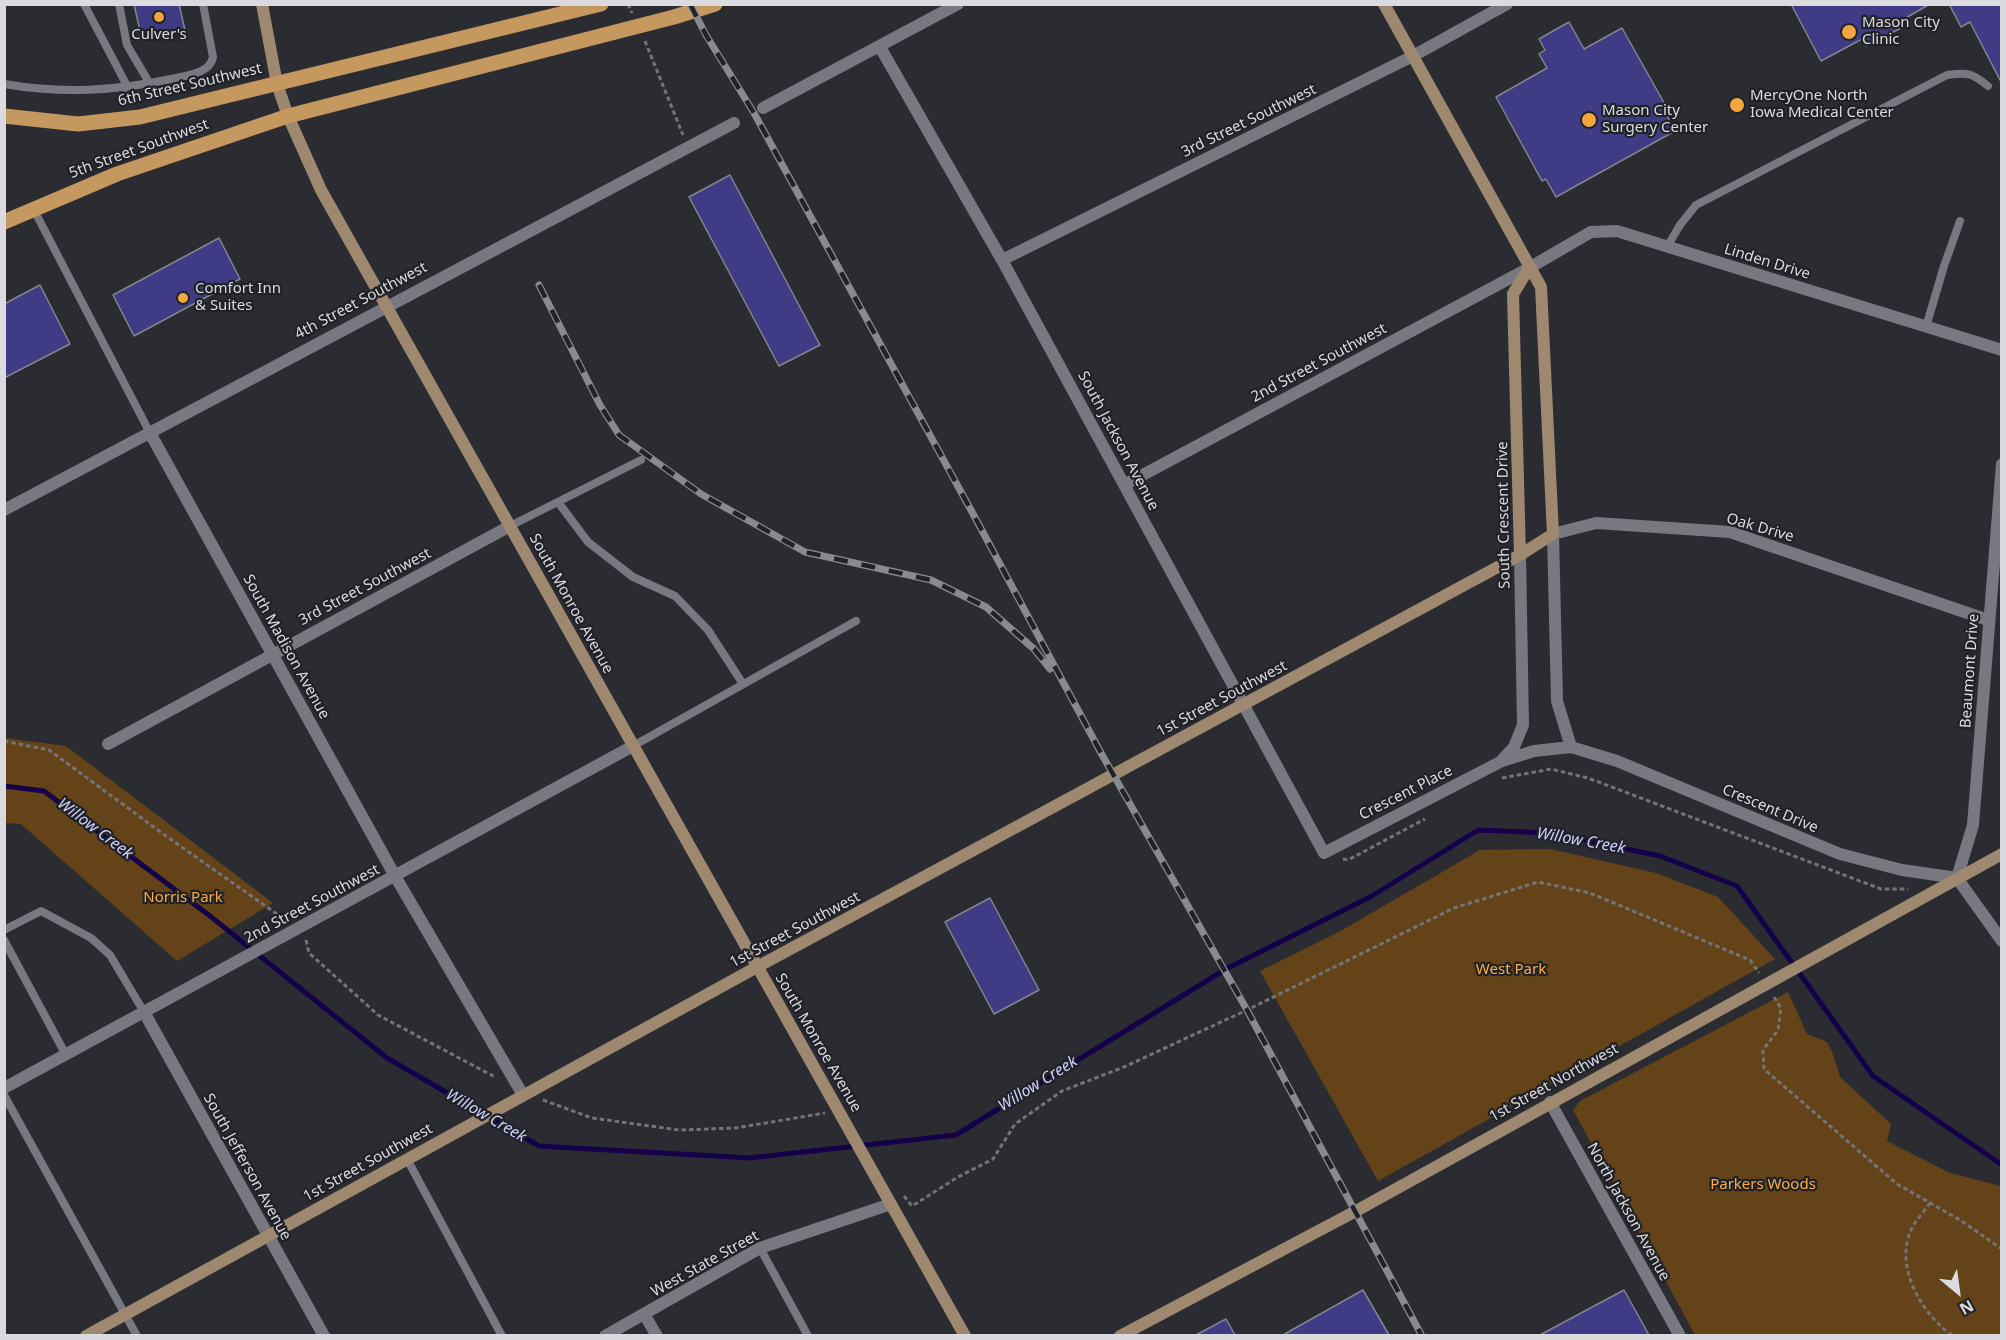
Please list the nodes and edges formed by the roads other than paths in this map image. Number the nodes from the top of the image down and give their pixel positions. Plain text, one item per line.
1 (84, 4) edge
2 (119, 4) edge
3 (203, 4) edge
4 (262, 4) edge
5 (601, 4) edge
6 (715, 4) edge
7 (958, 4) edge
8 (1384, 4) edge
9 (1507, 4) edge
10 (880, 47) junction
11 (1413, 56) junction
12 (4, 84) edge
13 (148, 84) junction
14 (277, 84) junction
15 (1988, 86) dead end
16 (125, 88) junction
17 (763, 108) dead end
18 (4, 116) edge
19 (288, 116) junction
20 (734, 123) dead end
21 (33, 208) junction
22 (1960, 221) dead end
23 (4, 222) edge
24 (1667, 248) junction
25 (1002, 261) junction
26 (1529, 268) junction
27 (387, 308) junction
28 (1926, 327) junction
29 (2001, 350) edge
30 (150, 433) junction
31 (641, 460) dead end
32 (2001, 464) edge
33 (1124, 485) junction
34 (558, 501) junction
35 (4, 510) edge
36 (510, 526) junction
37 (1553, 534) junction
38 (1520, 555) junction
39 (1988, 620) junction
40 (856, 621) dead end
41 (273, 654) junction
42 (743, 684) junction
43 (1243, 704) junction
44 (108, 744) dead end
45 (633, 746) junction
46 (1571, 747) junction
47 (1502, 760) junction
48 (1324, 853) joint
49 (2001, 854) edge
50 (395, 876) junction
51 (1957, 878) junction
52 (4, 930) edge
53 (4, 940) edge
54 (2001, 941) edge
55 (757, 967) junction
56 (144, 1012) junction
57 (66, 1055) junction
58 (4, 1088) edge
59 (4, 1095) edge
60 (521, 1097) junction
61 (1550, 1102) junction
62 (407, 1159) junction
63 (891, 1204) junction
64 (268, 1235) junction
65 (760, 1248) junction
66 (125, 1314) junction
67 (644, 1314) junction
68 (86, 1335) edge
69 (136, 1335) edge
70 (324, 1335) edge
71 (502, 1335) edge
72 (605, 1335) edge
73 (657, 1335) edge
74 (808, 1335) edge
75 (965, 1335) edge
76 (1120, 1335) edge
77 (1680, 1335) edge

1 - 16 lane
2 - 13 lane
3 - 13 lane
4 - 14 main road, South Monroe Avenue
5 - 14 main road
6 - 19 main road
7 - 10 street
8 - 11 main road
9 - 11 street, 3rd Street Southwest
10 - 17 street
10 - 25 street, South Jackson Avenue
11 - 25 street, 3rd Street Southwest
11 - 26 main road
12 - 16 lane
13 - 16 lane
14 - 18 main road, 6th Street Southwest
14 - 19 main road, South Monroe Avenue
15 - 24 lane
19 - 21 main road, 5th Street Southwest
19 - 27 main road, South Monroe Avenue
20 - 27 street, 4th Street Southwest
21 - 23 main road, 5th Street Southwest
21 - 30 lane, South Madison Avenue
22 - 28 lane
24 - 26 street, Linden Drive
24 - 28 street, Linden Drive
25 - 33 street, South Jackson Avenue
26 - 33 street, 2nd Street Southwest
26 - 37 main road
26 - 38 main road, South Crescent Drive
27 - 30 street, 4th Street Southwest
27 - 36 main road, South Monroe Avenue
28 - 29 street, Linden Drive
30 - 35 street, 4th Street Southwest
30 - 41 street, South Madison Avenue
31 - 34 lane
32 - 39 street, Beaumont Drive
33 - 43 street, South Jackson Avenue
34 - 36 lane
34 - 42 lane
36 - 41 street, 3rd Street Southwest
36 - 45 main road, South Monroe Avenue
37 - 38 main road, Oak Drive
37 - 39 street, Oak Drive
37 - 46 street
38 - 43 main road, 1st Street Southwest
38 - 47 street, South Crescent Drive
39 - 51 street, Beaumont Drive
40 - 42 lane
41 - 44 street, 3rd Street Southwest
41 - 50 street, South Madison Avenue
42 - 45 lane
43 - 48 street, South Jackson Avenue
43 - 55 main road, 1st Street Southwest
45 - 50 street, 2nd Street Southwest
45 - 55 main road, South Monroe Avenue
46 - 47 street, Crescent Drive
46 - 51 street, Crescent Drive
47 - 48 street, Crescent Place
49 - 51 main road, 1st Street Northwest
50 - 56 street, 2nd Street Southwest
50 - 60 street, South Madison Avenue
51 - 54 street
51 - 61 main road, 1st Street Northwest
52 - 56 lane
53 - 57 lane
55 - 60 main road, 1st Street Southwest
55 - 63 main road, South Monroe Avenue
56 - 57 street, 2nd Street Southwest
56 - 64 street, South Jefferson Avenue
57 - 58 street, 2nd Street Southwest
59 - 66 lane
60 - 62 main road, 1st Street Southwest
61 - 76 main road, 1st Street Northwest
61 - 77 street, North Jackson Avenue
62 - 64 main road, 1st Street Southwest
62 - 71 lane
63 - 65 street, West State Street
63 - 75 main road, South Monroe Avenue
64 - 66 main road, 1st Street Southwest
64 - 70 street, South Jefferson Avenue
65 - 67 street, West State Street
65 - 74 lane
66 - 68 main road, 1st Street Southwest
66 - 69 lane
67 - 72 street, West State Street
67 - 73 street

